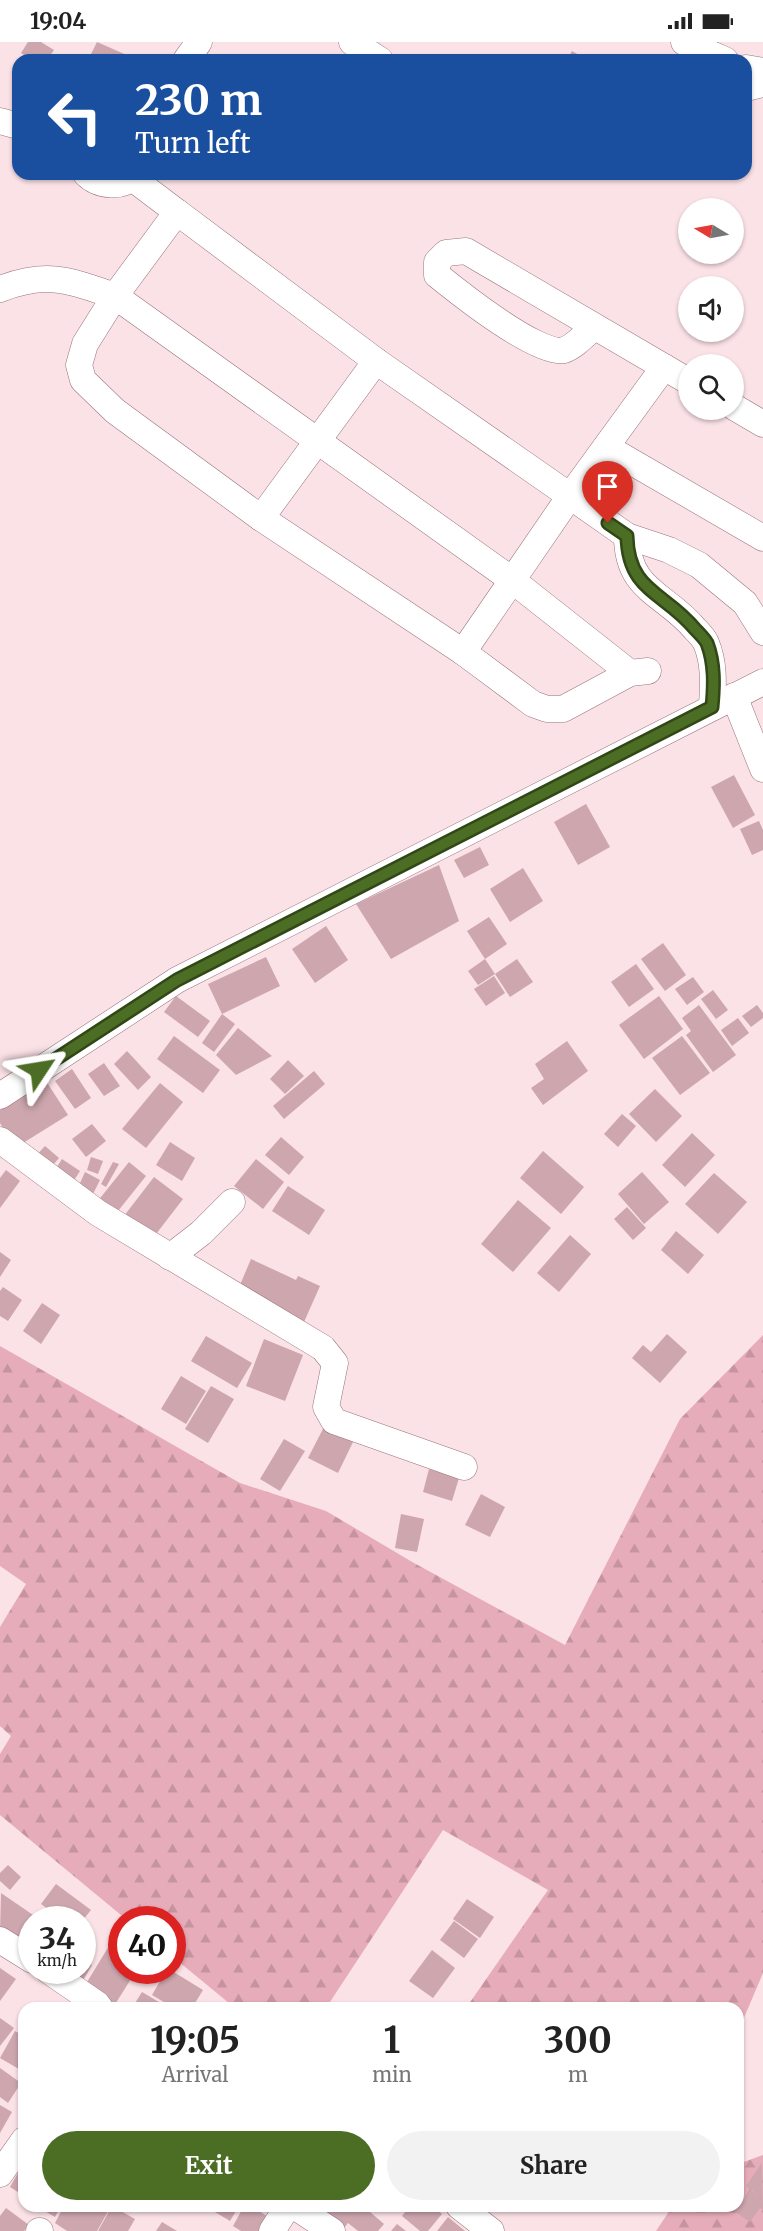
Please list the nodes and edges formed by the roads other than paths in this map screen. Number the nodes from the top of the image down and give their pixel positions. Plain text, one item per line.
1 (352, 42) edge
2 (684, 42) edge
3 (371, 54) edge
4 (711, 54) edge
5 (93, 180) edge
6 (126, 180) edge
7 (139, 180) edge
8 (177, 212) junction
9 (0, 289) edge
10 (115, 296) junction
11 (594, 327) junction
12 (376, 361) junction
13 (664, 367) junction
14 (678, 375) edge
15 (744, 413) edge
16 (763, 423) edge
17 (317, 438) junction
18 (606, 447) junction
19 (570, 496) junction
20 (261, 518) junction
21 (627, 536) junction
22 (763, 538) edge
23 (512, 580) junction
24 (763, 632) edge
25 (463, 652) junction
26 (763, 682) edge
27 (723, 702) junction
28 (763, 769) edge
29 (0, 1096) edge
30 (0, 1140) edge
31 (232, 1202) dead end
32 (170, 1257) junction
33 (464, 1467) dead end
34 (0, 1940) edge
35 (18, 1951) edge
36 (68, 1984) edge
37 (94, 2002) edge
38 (18, 2148) edge
39 (0, 2172) edge
40 (284, 2212) edge
41 (303, 2212) edge
42 (466, 2212) edge
43 (272, 2231) edge
44 (332, 2231) edge
45 (490, 2231) edge

1 - 3 street
2 - 4 street
5 - 6 street
7 - 8 street
8 - 10 street
8 - 12 street
9 - 10 street
10 - 17 street
10 - 20 street
11 - 11 street
11 - 13 street
12 - 17 street
12 - 19 street
13 - 14 street
13 - 18 street
15 - 16 street
17 - 20 street
17 - 23 street
18 - 19 street
18 - 22 street
19 - 21 street
19 - 23 street
20 - 25 street
21 - 24 street
21 - 27 street
23 - 25 street
23 - 25 street
26 - 27 street
27 - 28 street
27 - 29 street
30 - 32 street
31 - 32 street
32 - 33 street
34 - 35 street
36 - 37 street
38 - 39 street
40 - 43 street
41 - 44 street
42 - 45 street

